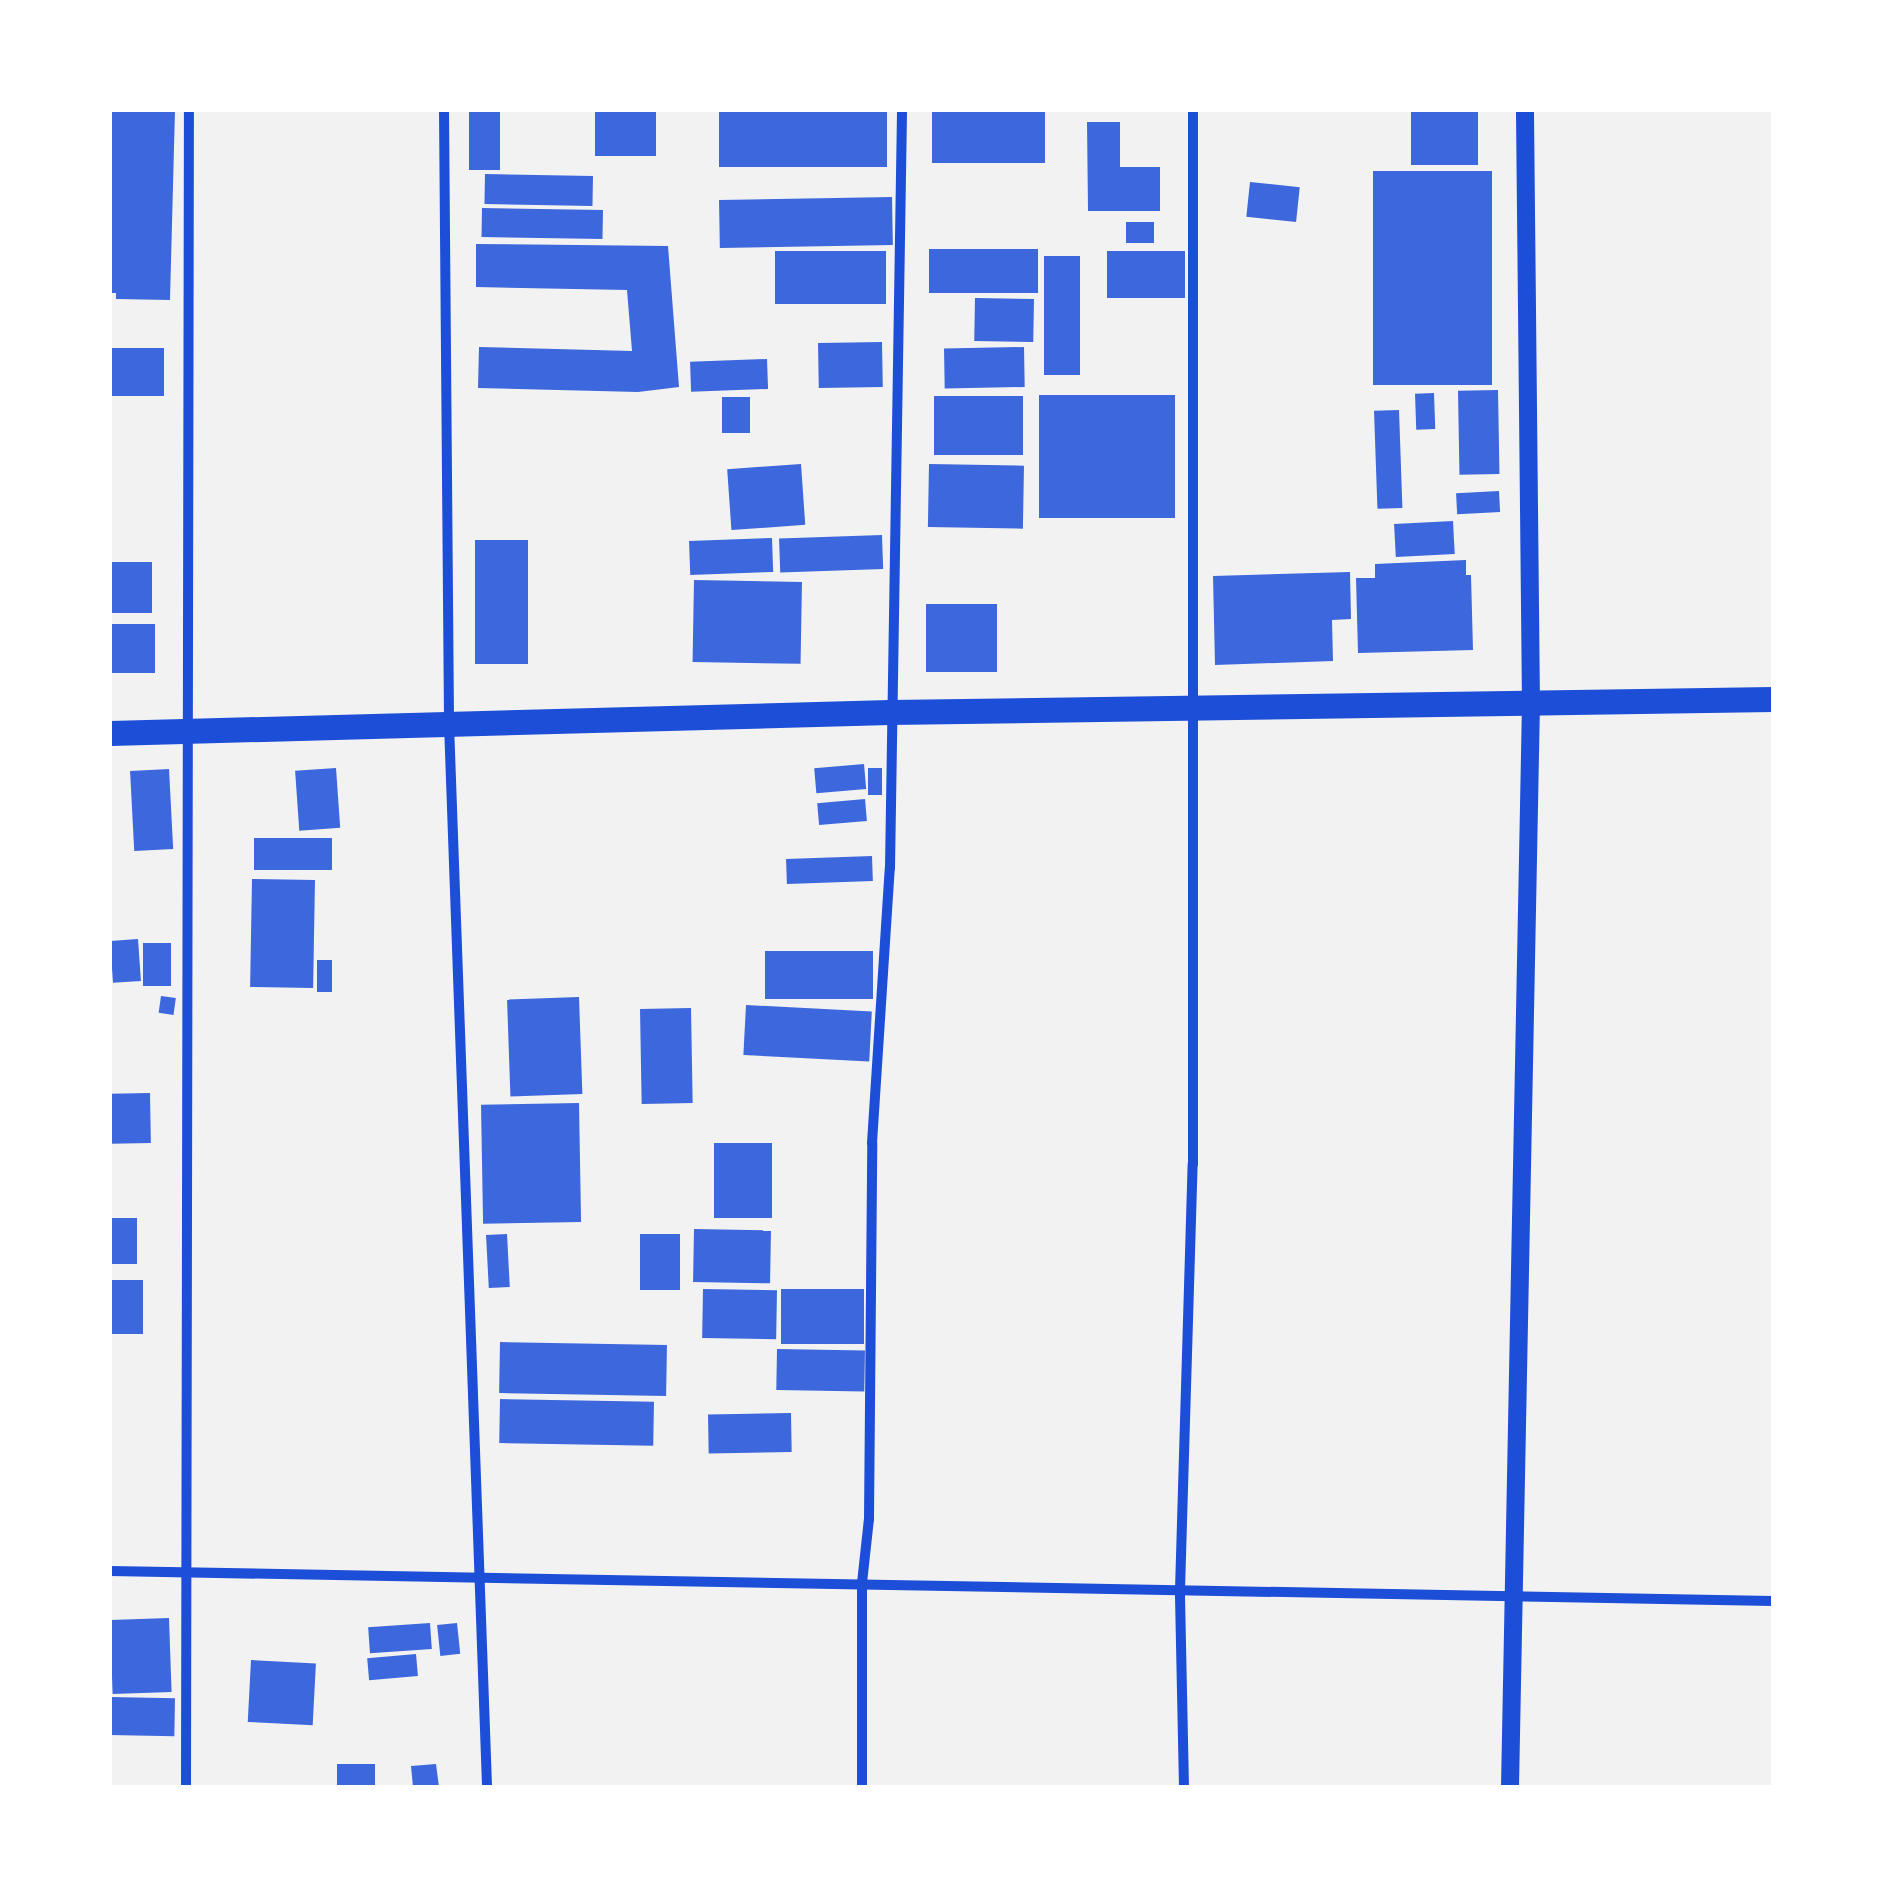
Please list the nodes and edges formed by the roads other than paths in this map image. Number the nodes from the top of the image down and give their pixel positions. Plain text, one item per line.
1 (188, 110) edge
2 (444, 110) edge
3 (902, 110) edge
4 (1194, 110) edge
5 (1525, 110) edge
6 (1773, 699) edge
7 (1531, 705) junction
8 (1190, 709) junction
9 (890, 712) junction
10 (449, 724) junction
11 (190, 728) junction
12 (110, 733) edge
13 (110, 1572) edge
14 (188, 1572) junction
15 (481, 1579) junction
16 (862, 1583) junction
17 (1180, 1590) junction
18 (1512, 1596) junction
19 (1773, 1602) edge
20 (186, 1787) edge
21 (487, 1787) edge
22 (862, 1787) edge
23 (1184, 1787) edge
24 (1510, 1787) edge

1 - 11 street
2 - 10 street
3 - 9 street
4 - 8 street
5 - 7 street
6 - 7 main road
7 - 8 main road
7 - 18 street
8 - 9 main road
8 - 17 street
9 - 10 main road
9 - 16 street
10 - 11 main road
10 - 15 street
11 - 12 main road
11 - 14 street
13 - 14 street
14 - 15 street
14 - 20 street
15 - 16 street
15 - 21 street
16 - 17 street
16 - 22 street
17 - 18 street
17 - 23 street
18 - 19 street
18 - 24 street

